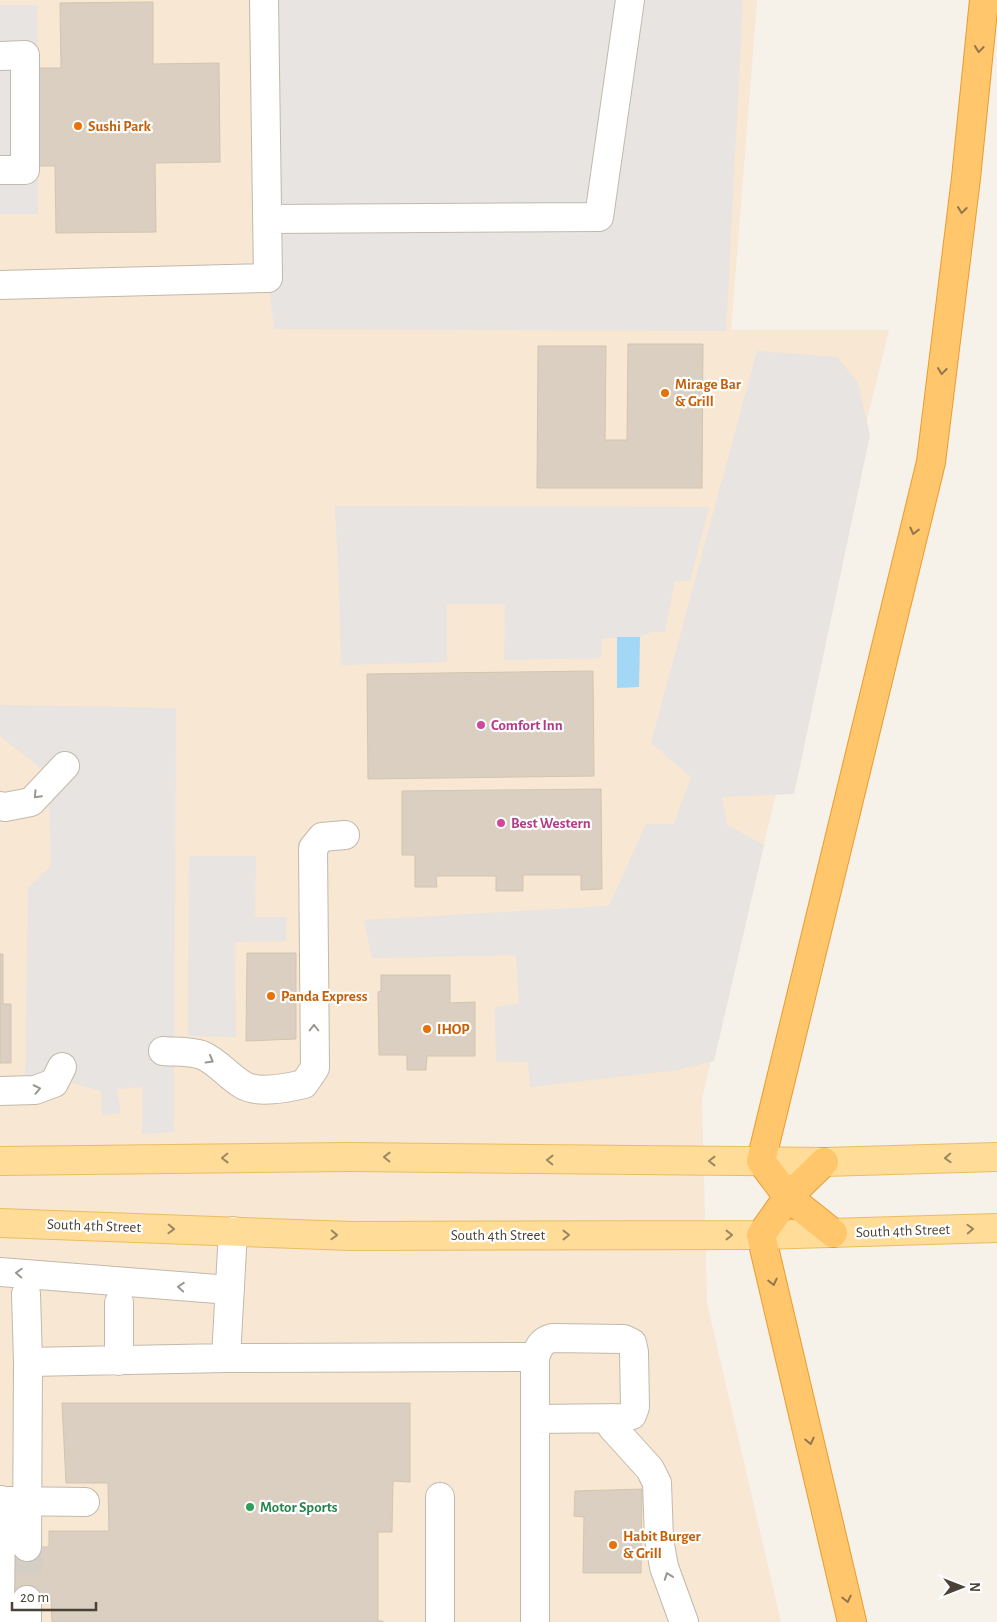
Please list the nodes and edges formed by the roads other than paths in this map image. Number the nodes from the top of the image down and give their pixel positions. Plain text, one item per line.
1 (264, 0) edge
2 (630, 0) edge
3 (984, 0) edge
4 (0, 56) edge
5 (0, 170) edge
6 (268, 219) junction
7 (0, 285) edge
8 (65, 766) dead end
9 (0, 806) edge
10 (345, 835) dead end
11 (164, 1051) dead end
12 (62, 1067) dead end
13 (0, 1091) edge
14 (997, 1157) edge
15 (0, 1161) edge
16 (761, 1161) junction
17 (824, 1162) junction
18 (788, 1197) junction
19 (0, 1223) edge
20 (997, 1228) edge
21 (234, 1231) junction
22 (833, 1233) junction
23 (762, 1235) junction
24 (0, 1272) edge
25 (230, 1290) junction
26 (26, 1294) dead end
27 (119, 1303) dead end
28 (535, 1357) junction
29 (226, 1358) junction
30 (119, 1361) junction
31 (28, 1362) junction
32 (612, 1418) junction
33 (535, 1419) junction
34 (440, 1497) dead end
35 (9, 1501) edge
36 (85, 1502) dead end
37 (27, 1547) tunnel mouth
38 (0, 1586) edge
39 (0, 1622) edge
40 (440, 1622) edge
41 (535, 1622) edge
42 (684, 1622) edge
43 (852, 1622) edge

1 - 6 lane
2 - 6 lane
3 -> 16 highway
4 - 5 lane
6 - 7 lane
8 -> 9 lane
11 -> 10 lane
13 -> 12 lane
14 -> 17 main road
16 -> 15 main road
16 - 17 main road
16 - 18 highway
17 - 18 highway
18 - 22 highway
18 - 23 highway
19 -> 21 main road, South 4th Street
22 -> 20 main road, South 4th Street
21 -> 23 main road, South 4th Street
21 - 25 lane
22 - 23 main road, South 4th Street
23 -> 43 highway
25 -> 24 lane
25 - 29 lane
26 - 31 lane
27 - 30 lane
28 - 29 lane
28 - 32 lane
28 - 33 lane
29 - 30 lane
30 - 31 lane
31 - 35 lane
32 - 33 lane
42 -> 32 lane
33 - 41 lane
34 - 40 lane
35 - 36 lane
35 - 37 lane
35 - 38 lane
38 - 39 lane

